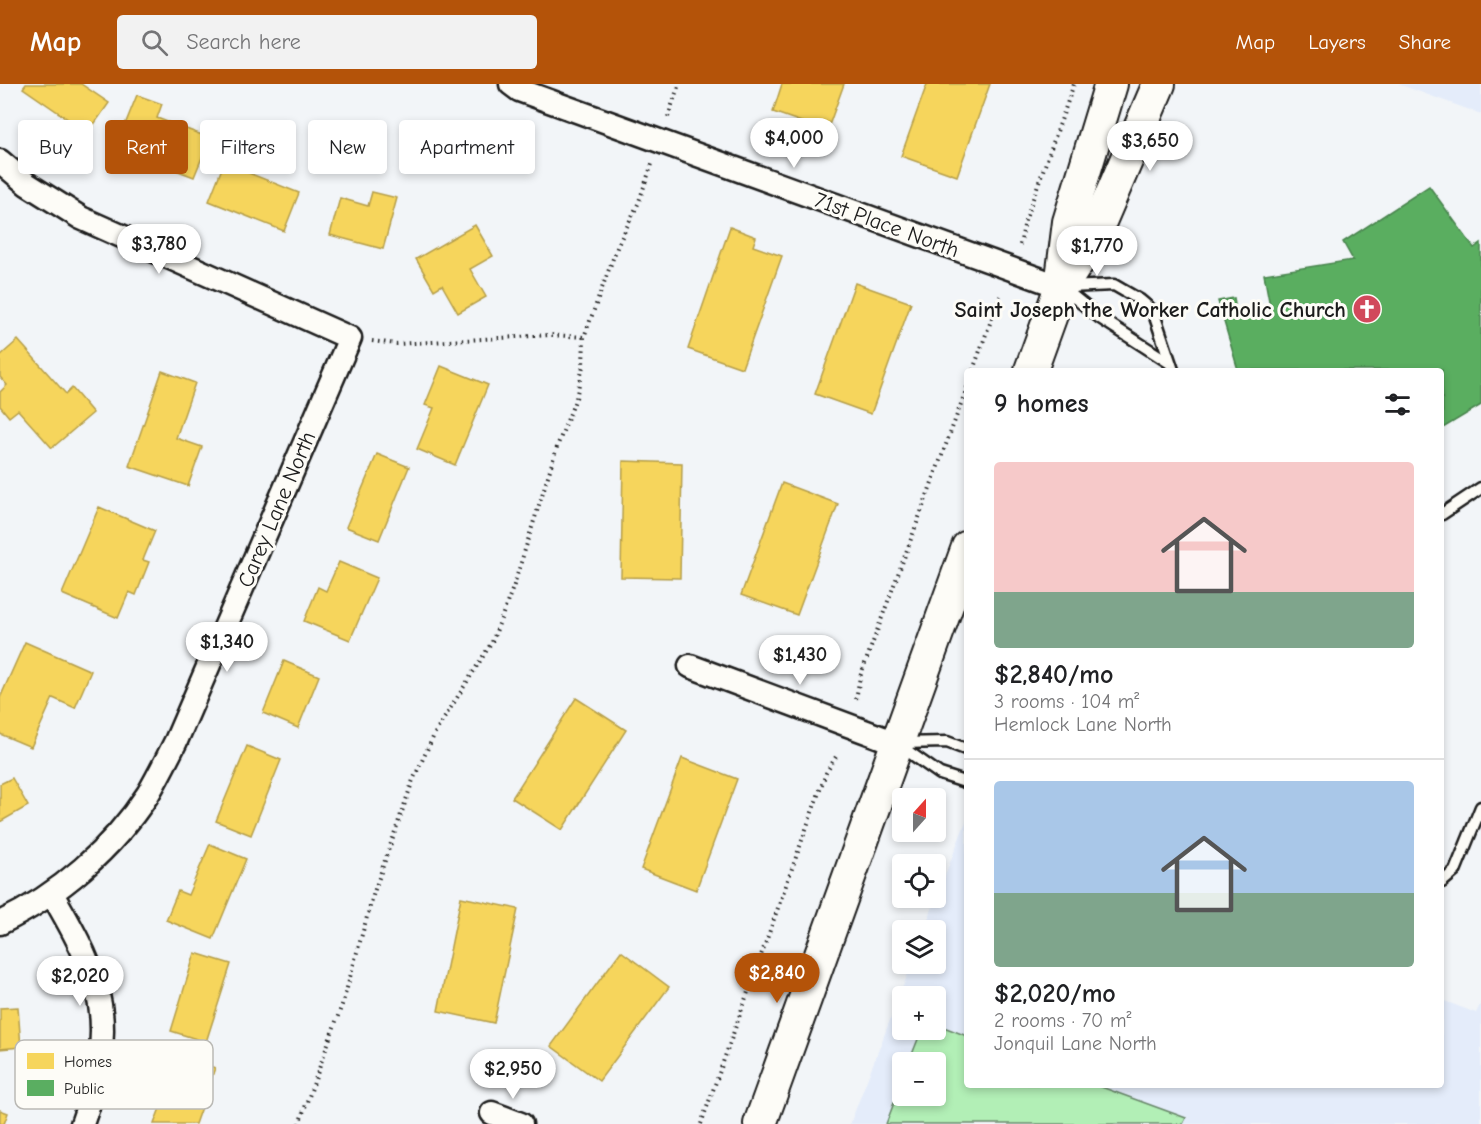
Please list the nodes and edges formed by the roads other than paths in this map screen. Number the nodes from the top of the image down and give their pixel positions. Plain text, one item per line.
1 (511, 84) edge
2 (1111, 84) edge
3 (1159, 84) edge
4 (0, 161) edge
5 (1061, 287) junction
6 (1171, 367) edge
7 (1032, 368) edge
8 (1481, 488) edge
9 (1444, 513) edge
10 (964, 557) edge
11 (690, 666) dead end
12 (896, 743) junction
13 (964, 749) edge
14 (964, 782) edge
15 (1481, 807) edge
16 (1444, 880) edge
17 (52, 894) junction
18 (0, 923) edge
19 (102, 1040) edge
20 (86, 1109) edge
21 (492, 1113) dead end
22 (82, 1124) edge
23 (521, 1124) edge
24 (760, 1124) edge

1 - 5 street, 71st Place North
2 - 5 main road
3 - 5 main road
4 - 17 street, Carey Lane North
5 - 6 lane
5 - 6 lane
5 - 7 main road
8 - 9 lane
10 - 12 main road
11 - 12 street
12 - 13 lane
12 - 14 lane
12 - 24 main road
15 - 16 lane
17 - 18 street, Carey Lane North
17 - 19 street
20 - 22 street
21 - 23 street

